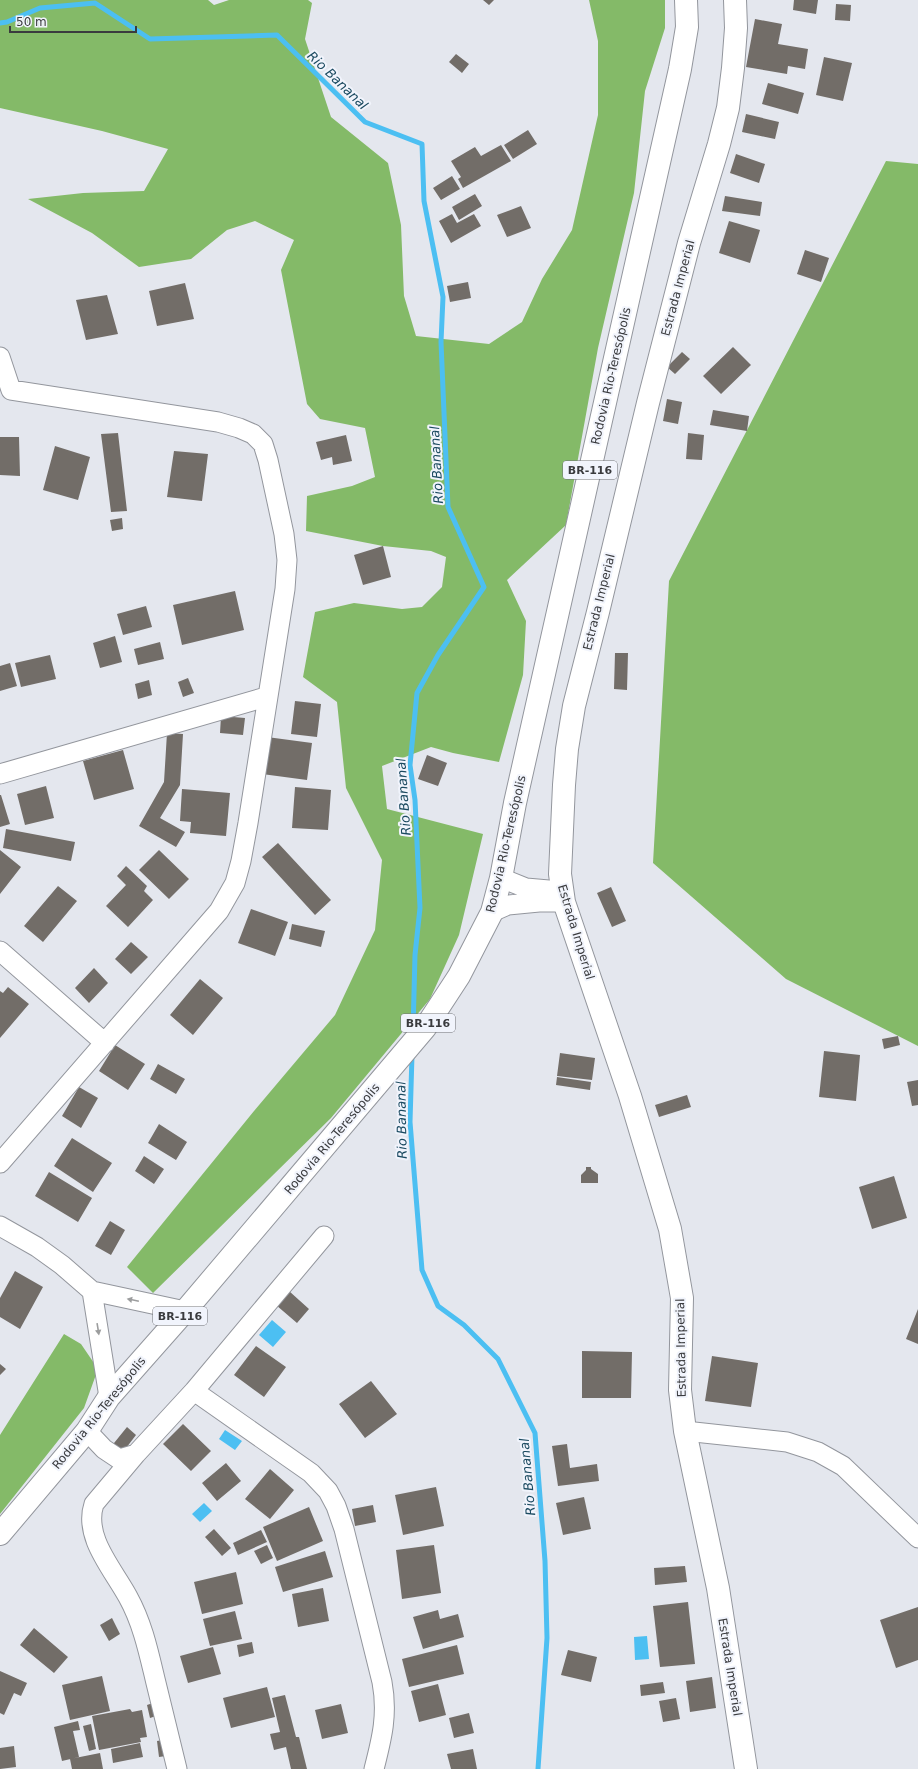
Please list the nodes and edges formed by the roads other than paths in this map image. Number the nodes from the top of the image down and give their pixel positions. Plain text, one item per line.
1 (686, 0) edge
2 (735, 0) edge
3 (0, 357) edge
4 (5, 389) edge
5 (266, 698) junction
6 (0, 774) edge
7 (501, 878) junction
8 (563, 896) junction
9 (492, 912) junction
10 (0, 951) edge
11 (105, 1042) junction
12 (0, 1163) edge
13 (0, 1226) edge
14 (324, 1236) dead end
15 (92, 1291) junction
16 (185, 1311) junction
17 (194, 1391) junction
18 (109, 1397) junction
19 (87, 1431) junction
20 (685, 1431) junction
21 (136, 1454) junction
22 (0, 1534) edge
23 (918, 1538) edge
24 (177, 1769) edge
25 (374, 1769) edge
26 (746, 1769) edge

1 - 7 main road, Rodovia Rio-Teresópolis / BR-116
2 - 8 main road, Estrada Imperial
3 - 4 street
4 - 5 street
5 - 6 street
5 - 11 street
7 - 8 street
7 - 9 main road, Rodovia Rio-Teresópolis / BR-116
8 - 9 street
8 - 20 main road, Estrada Imperial
9 - 16 main road, Rodovia Rio-Teresópolis / BR-116
10 - 11 street
11 - 12 street
13 - 15 street
14 - 17 street
16 -> 15 street
15 -> 18 street
16 - 18 main road, Rodovia Rio-Teresópolis / BR-116
17 - 21 street
17 - 25 street
18 - 19 main road, Rodovia Rio-Teresópolis / BR-116
19 - 21 street
19 - 22 main road, Rodovia Rio-Teresópolis / BR-116
20 - 23 street
20 - 26 main road, Estrada Imperial
21 - 24 street

